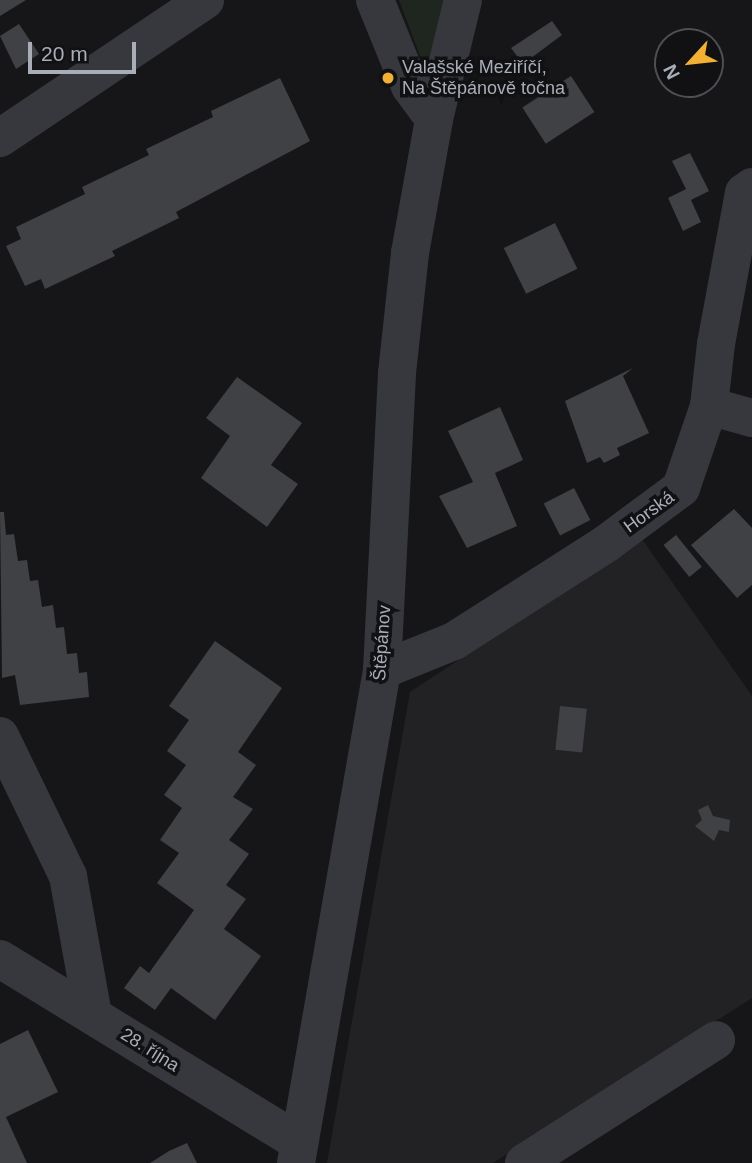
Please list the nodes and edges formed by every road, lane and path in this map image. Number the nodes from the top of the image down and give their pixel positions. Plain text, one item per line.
1 (205, 0) edge
2 (375, 0) edge
3 (463, 0) edge
4 (434, 119) junction
5 (0, 138) edge
6 (752, 187) edge
7 (709, 406) junction
8 (752, 418) edge
9 (382, 670) junction
10 (0, 737) edge
11 (0, 959) edge
12 (93, 1016) junction
13 (716, 1040) dead end
14 (298, 1152) edge
15 (524, 1163) edge

1 - 5 street
2 - 4 street
3 - 4 street, Štěpánov
4 - 9 street, Štěpánov
6 - 7 street, Horská
7 - 8 street
7 - 9 street, Horská
9 - 14 street, Štěpánov
10 - 12 street
11 - 12 street, 28. října
12 - 14 street, 28. října
13 - 15 street

